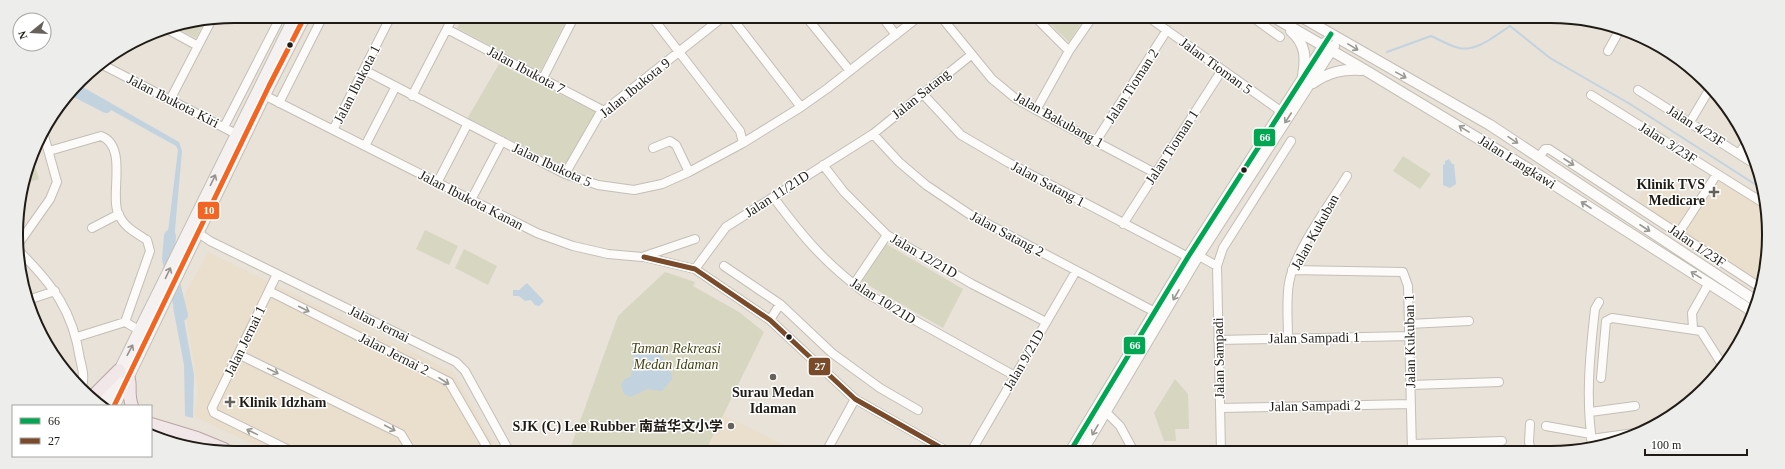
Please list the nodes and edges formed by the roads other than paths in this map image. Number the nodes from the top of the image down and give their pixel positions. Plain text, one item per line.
1 (276, 23) edge
2 (292, 23) edge
3 (302, 23) edge
4 (319, 23) edge
5 (388, 23) edge
6 (450, 23) edge
7 (571, 23) edge
8 (657, 23) edge
9 (717, 23) edge
10 (736, 23) edge
11 (811, 23) edge
12 (887, 23) edge
13 (911, 23) edge
14 (946, 23) edge
15 (1041, 23) edge
16 (1088, 23) edge
17 (1157, 23) edge
18 (1261, 23) edge
19 (1282, 23) edge
20 (1284, 23) edge
21 (1312, 23) edge
22 (209, 25) edge
23 (447, 29) junction
24 (1167, 30) junction
25 (173, 32) edge
26 (1618, 34) edge
27 (896, 35) junction
28 (1334, 36) junction
29 (1280, 37) dead end
30 (198, 46) junction
31 (1327, 49) junction
32 (1069, 51) junction
33 (1608, 51) dead end
34 (680, 52) junction
35 (971, 55) junction
36 (106, 67) edge
37 (364, 70) junction
38 (1222, 70) junction
39 (1365, 70) junction
40 (850, 71) junction
41 (543, 78) junction
42 (1306, 82) junction
43 (395, 88) junction
44 (1638, 90) dead end
45 (922, 93) junction
46 (1708, 93) edge
47 (261, 94) junction
48 (1591, 95) dead end
49 (412, 96) junction
50 (170, 100) junction
51 (279, 103) junction
52 (801, 107) junction
53 (1036, 110) junction
54 (604, 111) junction
55 (1282, 112) junction
56 (1690, 122) junction
57 (467, 125) junction
58 (224, 127) junction
59 (333, 130) junction
60 (873, 134) junction
61 (241, 136) junction
62 (45, 141) edge
63 (502, 141) junction
64 (1096, 141) junction
65 (1291, 141) dead end
66 (743, 143) junction
67 (365, 146) junction
68 (653, 148) dead end
69 (1743, 148) edge
70 (48, 151) junction
71 (1740, 154) junction
72 (1539, 157) junction
73 (1748, 160) edge
74 (823, 165) junction
75 (689, 172) junction
76 (565, 174) junction
77 (1155, 174) junction
78 (1717, 174) junction
79 (1347, 176) dead end
80 (437, 183) junction
81 (774, 198) junction
82 (471, 200) junction
83 (1759, 200) edge
84 (1633, 204) junction
85 (119, 214) junction
86 (1625, 215) junction
87 (1123, 224) junction
88 (92, 228) dead end
89 (193, 232) junction
90 (1678, 234) junction
91 (887, 235) junction
92 (23, 238) edge
93 (695, 240) dead end
94 (24, 257) edge
95 (642, 257) junction
96 (1194, 258) junction
97 (724, 266) dead end
98 (1217, 266) junction
99 (695, 269) junction
100 (1292, 270) junction
101 (1076, 271) junction
102 (278, 274) junction
103 (1709, 283) junction
104 (854, 284) junction
105 (1756, 285) edge
106 (55, 291) junction
107 (269, 291) junction
108 (162, 297) junction
109 (33, 298) edge
110 (1752, 298) edge
111 (1599, 302) dead end
112 (779, 304) junction
113 (1748, 309) edge
114 (1155, 312) junction
115 (769, 319) junction
116 (1469, 321) dead end
117 (125, 322) junction
118 (1046, 322) junction
119 (1409, 324) junction
120 (1693, 328) junction
121 (144, 333) junction
122 (1410, 336) junction
123 (77, 337) junction
124 (1288, 338) junction
125 (1218, 340) junction
126 (1591, 352) junction
127 (1603, 353) junction
128 (238, 354) junction
129 (1720, 361) edge
130 (124, 373) junction
131 (1015, 376) junction
132 (1601, 378) dead end
133 (83, 382) edge
134 (1499, 382) dead end
135 (1410, 385) junction
136 (95, 394) edge
137 (856, 399) junction
138 (104, 401) edge
139 (1411, 404) junction
140 (114, 405) edge
141 (132, 405) edge
142 (1635, 406) dead end
143 (1102, 408) junction
144 (1220, 408) junction
145 (918, 410) dead end
146 (1590, 412) junction
147 (152, 424) edge
148 (1530, 424) dead end
149 (1546, 426) dead end
150 (1612, 437) edge
151 (1592, 440) edge
152 (1502, 441) dead end
153 (214, 445) edge
154 (281, 446) edge
155 (408, 446) edge
156 (486, 446) edge
157 (506, 446) edge
158 (829, 446) edge
159 (938, 446) edge
160 (974, 446) edge
161 (1074, 446) edge
162 (1085, 446) edge
163 (1131, 446) edge
164 (1221, 446) edge
165 (1412, 446) edge
166 (1427, 446) edge
167 (1530, 446) edge

1 - 58 street
2 - 47 main road
3 - 47 main road
4 - 51 street
5 - 37 street, Jalan Ibukota 1
6 - 23 street
7 - 41 street
8 - 34 street
9 - 34 street, Jalan Ibukota 9
10 - 52 street
11 - 40 street
12 - 27 street
13 - 27 street, Jalan Ibukota 5
14 - 35 street, Jalan Bakubang 1
15 - 32 street
16 - 32 street
17 - 24 street, Jalan Tioman 5
18 - 29 street
19 - 42 street
20 - 31 street, Jalan Langkawi
21 - 28 street, Jalan Langkawi
22 - 30 street
23 - 41 street, Jalan Ibukota 7
23 - 49 street
24 - 38 street, Jalan Tioman 5
24 - 64 street, Jalan Tioman 2
25 - 30 street
26 - 33 street
27 - 40 street, Jalan Ibukota 5
28 - 31 street
28 -> 72 street, Jalan Langkawi
30 - 50 street
31 - 39 street, Jalan Langkawi
31 - 42 street
32 - 53 street
34 - 54 street, Jalan Ibukota 9
34 - 66 street
35 - 45 street, Jalan Satang
35 - 53 street, Jalan Bakubang 1
36 - 50 street, Jalan Ibukota Kiri
37 - 43 street, Jalan Ibukota 5
37 - 59 street, Jalan Ibukota 1
38 - 55 street, Jalan Tioman 5
38 - 77 street, Jalan Tioman 1
39 - 42 street
103 -> 39 street, Jalan Langkawi
40 - 52 street, Jalan Ibukota 5
41 - 54 street, Jalan Ibukota 7
42 - 55 street
42 -> 96 street
43 - 49 street, Jalan Ibukota 5
43 - 67 street
44 - 56 street, Jalan 4/23F
45 - 60 street, Jalan Satang
45 - 87 street, Jalan Satang 1
46 - 56 street
47 - 51 street, Jalan Ibukota Kanan
47 - 61 main road
48 - 78 street, Jalan 3/23F
49 - 57 street, Jalan Ibukota 5
50 - 58 street, Jalan Ibukota Kiri
51 - 59 street, Jalan Ibukota Kanan
52 - 66 street, Jalan Ibukota 5
53 - 64 street, Jalan Bakubang 1
54 - 76 street, Jalan Ibukota 9
55 - 96 street
56 - 71 street, Jalan 4/23F
57 - 63 street, Jalan Ibukota 5
57 - 80 street
58 - 61 street, Jalan Ibukota Kiri
59 - 67 street, Jalan Ibukota Kanan
60 - 74 street, Jalan 11/21D
60 - 101 street, Jalan Satang 2
61 - 89 main road
62 - 70 street
63 - 76 street, Jalan Ibukota 5
63 - 82 street
64 - 77 street, Jalan Bakubang 1
65 - 98 street, Jalan Sampadi
66 - 75 street, Jalan Ibukota 5
67 - 80 street, Jalan Ibukota Kanan
68 - 75 street
69 - 71 street
70 - 85 street
70 - 92 street
71 - 73 street, Jalan 4/23F
72 -> 84 street, Jalan 1/23F
72 - 86 street, Jalan Langkawi
74 - 81 street, Jalan 11/21D
74 - 91 street, Jalan 12/21D
75 - 76 street, Jalan Ibukota 5
77 - 87 street, Jalan Tioman 1
78 - 83 street, Jalan 3/23F
78 - 90 street
79 - 100 street, Jalan Kukuban
80 - 82 street, Jalan Ibukota Kanan
81 - 99 street, Jalan 11/21D
81 - 104 street, Jalan 10/21D
82 - 95 street, Jalan Ibukota Kanan
84 - 86 street
84 - 90 street, Jalan 1/23F
85 - 88 street
85 - 117 street
86 -> 110 street, Jalan Langkawi
87 - 96 street, Jalan Satang 1
89 - 102 street, Jalan Jernai
89 - 108 main road
108 -> 89 main road
90 - 105 street, Jalan 1/23F
91 - 104 street
91 - 118 street, Jalan 12/21D
93 - 95 street, Jalan Ibukota Kanan
94 - 106 street
95 - 99 street
96 - 98 street
96 - 114 street
96 -> 143 street
97 - 112 street
98 - 125 street, Jalan Sampadi
99 - 115 street
100 - 119 street, Jalan Kukuban 1
100 - 124 street, Jalan Kukuban
101 - 114 street, Jalan Satang 2
101 - 118 street, Jalan 9/21D
102 - 107 street, Jalan Jernai 1
102 - 157 street, Jalan Jernai
103 - 113 street, Jalan Langkawi
103 - 120 street
104 - 131 street, Jalan 10/21D
106 - 109 street
106 - 123 street
107 - 128 street, Jalan Jernai 1
107 -> 156 street, Jalan Jernai 2
108 - 121 main road
111 - 126 street
112 - 115 street
112 - 145 street
114 - 143 street
115 - 137 street
116 - 119 street
117 - 121 street
117 - 123 street
118 - 131 street, Jalan 9/21D
119 - 122 street, Jalan Kukuban 1
120 - 127 street
120 - 129 street
121 - 130 main road
122 - 124 street, Jalan Sampadi 1
122 - 135 street, Jalan Kukuban 1
123 - 133 street
124 - 125 street, Jalan Sampadi 1
125 - 144 street, Jalan Sampadi
126 - 127 street
126 - 146 street
127 - 132 street
154 -> 128 street, Jalan Jernai 1
128 -> 155 street
130 - 136 main road
130 - 138 main road
130 - 140 main road
130 - 141 main road
131 - 160 street, Jalan 9/21D
134 - 135 street
135 - 139 street, Jalan Kukuban 1
137 - 158 street
137 - 159 street
139 - 144 street, Jalan Sampadi 2
139 - 165 street, Jalan Kukuban 1
142 - 146 street
143 - 161 street
143 -> 162 street
143 - 163 street
144 - 164 street, Jalan Sampadi
146 - 151 street
147 - 153 main road
148 - 167 street
149 - 151 street
150 - 151 street
152 - 166 street

